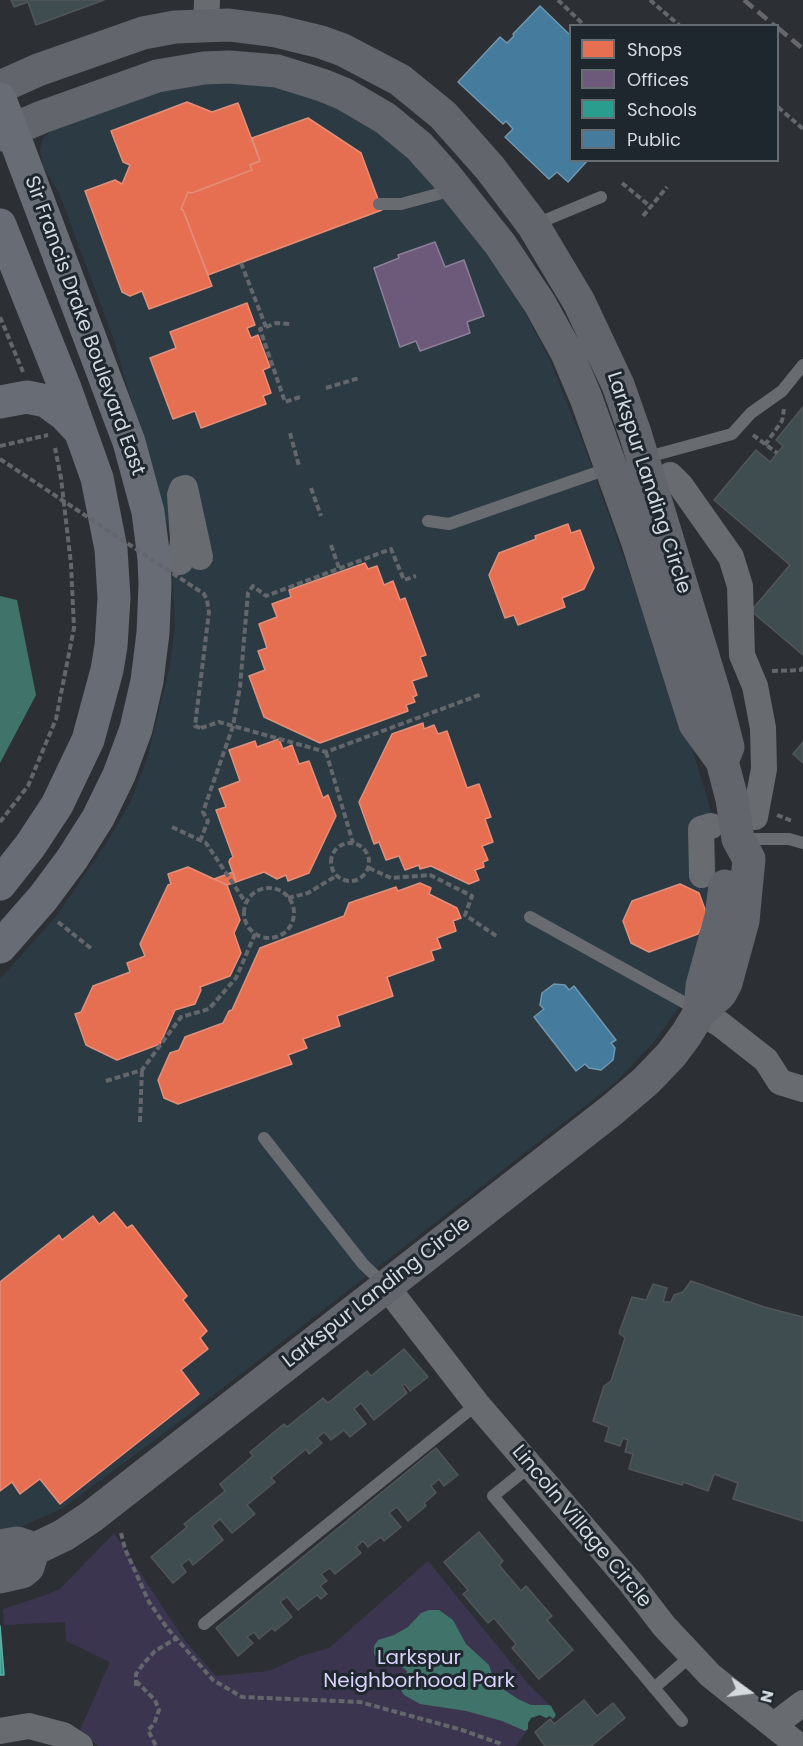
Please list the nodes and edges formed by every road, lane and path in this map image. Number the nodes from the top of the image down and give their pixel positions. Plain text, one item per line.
1 (558, 0) edge
2 (650, 0) edge
3 (207, 12) edge
4 (583, 24) edge
5 (678, 24) edge
6 (248, 68) junction
7 (180, 71) junction
8 (400, 80) junction
9 (0, 87) edge
10 (0, 99) edge
11 (779, 109) edge
12 (803, 129) edge
13 (6, 132) edge
14 (622, 183) dead end
15 (667, 187) dead end
16 (457, 189) junction
17 (601, 197) dead end
18 (380, 204) dead end
19 (651, 207) junction
20 (643, 216) dead end
21 (0, 225) edge
22 (533, 225) junction
23 (500, 244) junction
24 (241, 263) dead end
25 (0, 317) edge
26 (291, 324) dead end
27 (266, 327) junction
28 (803, 365) edge
29 (26, 378) dead end
30 (359, 378) dead end
31 (326, 388) dead end
32 (782, 391) junction
33 (300, 397) dead end
34 (0, 402) edge
35 (49, 427) dead end
36 (290, 433) dead end
37 (63, 437) junction
38 (756, 437) dead end
39 (765, 445) junction
40 (0, 446) edge
41 (777, 453) dead end
42 (0, 459) edge
43 (627, 463) junction
44 (299, 466) dead end
45 (670, 475) dead end
46 (310, 488) dead end
47 (321, 516) dead end
48 (428, 521) dead end
49 (331, 545) dead end
50 (339, 568) junction
51 (416, 576) dead end
52 (482, 694) dead end
53 (233, 726) junction
54 (326, 752) junction
55 (0, 822) edge
56 (172, 827) dead end
57 (735, 827) junction
58 (200, 841) junction
59 (353, 843) junction
60 (803, 843) edge
61 (369, 868) junction
62 (702, 875) dead end
63 (336, 876) junction
64 (0, 884) edge
65 (288, 898) junction
66 (246, 903) junction
67 (530, 917) dead end
68 (55, 920) dead end
69 (255, 934) junction
70 (498, 937) dead end
71 (0, 947) edge
72 (93, 950) dead end
73 (700, 1012) junction
74 (142, 1070) junction
75 (106, 1081) dead end
76 (803, 1089) edge
77 (140, 1122) dead end
78 (264, 1138) dead end
79 (386, 1286) junction
80 (477, 1404) junction
81 (529, 1467) junction
82 (121, 1533) dead end
83 (0, 1546) edge
84 (33, 1550) junction
85 (0, 1577) edge
86 (204, 1624) dead end
87 (177, 1638) junction
88 (692, 1655) junction
89 (654, 1688) junction
90 (803, 1703) edge
91 (682, 1721) dead end
92 (774, 1725) junction
93 (0, 1731) edge
94 (80, 1746) edge
95 (156, 1746) edge
96 (502, 1746) edge
97 (799, 1746) edge

1 - 4 path
2 - 5 path
3 - 6 main road
3 - 7 main road
3 - 8 main road, Larkspur Landing Circle
3 - 9 main road, Larkspur Landing Circle
6 - 7 main road, Larkspur Landing Circle
6 - 8 main road
6 - 16 main road, Larkspur Landing Circle
7 - 13 main road, Larkspur Landing Circle
8 - 22 main road, Larkspur Landing Circle
10 - 13 main road, Sir Francis Drake Boulevard East
11 - 12 path
13 - 71 main road, Sir Francis Drake Boulevard East
14 - 19 path
15 - 19 path
16 - 18 lane
16 - 23 main road, Larkspur Landing Circle
17 - 22 lane
19 - 20 path
21 - 37 main road, Sir Francis Drake Boulevard East
22 - 23 main road
22 - 43 main road, Larkspur Landing Circle
23 - 43 main road, Larkspur Landing Circle
24 - 27 path
25 - 29 path
26 - 27 path
27 - 33 path
28 - 32 lane
30 - 31 path
32 - 39 path
32 - 43 lane
34 - 37 main road
35 - 37 path
36 - 44 path
37 - 40 path
37 - 55 path
37 - 64 main road, Sir Francis Drake Boulevard East
38 - 39 path
39 - 41 path
42 - 53 path, bridge
43 - 48 lane
43 - 57 main road, Larkspur Landing Circle
45 - 57 street
46 - 47 path
49 - 50 path
50 - 51 path
50 - 53 path
52 - 54 path
53 - 54 path
53 - 58 path
54 - 59 path
56 - 58 path
57 - 60 lane
57 - 62 street
57 - 73 main road, Larkspur Landing Circle
58 - 66 path
59 - 61 path
59 - 63 path
61 - 63 path
61 - 70 path
63 - 65 path
65 - 66 path
65 - 69 path
66 - 69 path
67 - 73 lane
68 - 72 path
69 - 74 path
73 - 76 street
73 - 79 main road, Larkspur Landing Circle
74 - 75 path
74 - 77 path
78 - 79 lane
79 - 80 street, Lincoln Village Circle
79 - 84 main road, Larkspur Landing Circle
80 - 81 street, Lincoln Village Circle
80 - 86 lane
81 - 88 street, Lincoln Village Circle
81 - 89 lane
82 - 87 path
83 - 84 main road
84 - 85 main road
87 - 95 path
87 - 96 path
88 - 89 lane
88 - 92 street, Lincoln Village Circle
89 - 91 lane
90 - 92 street
92 - 97 street, Lincoln Village Circle
93 - 94 street

